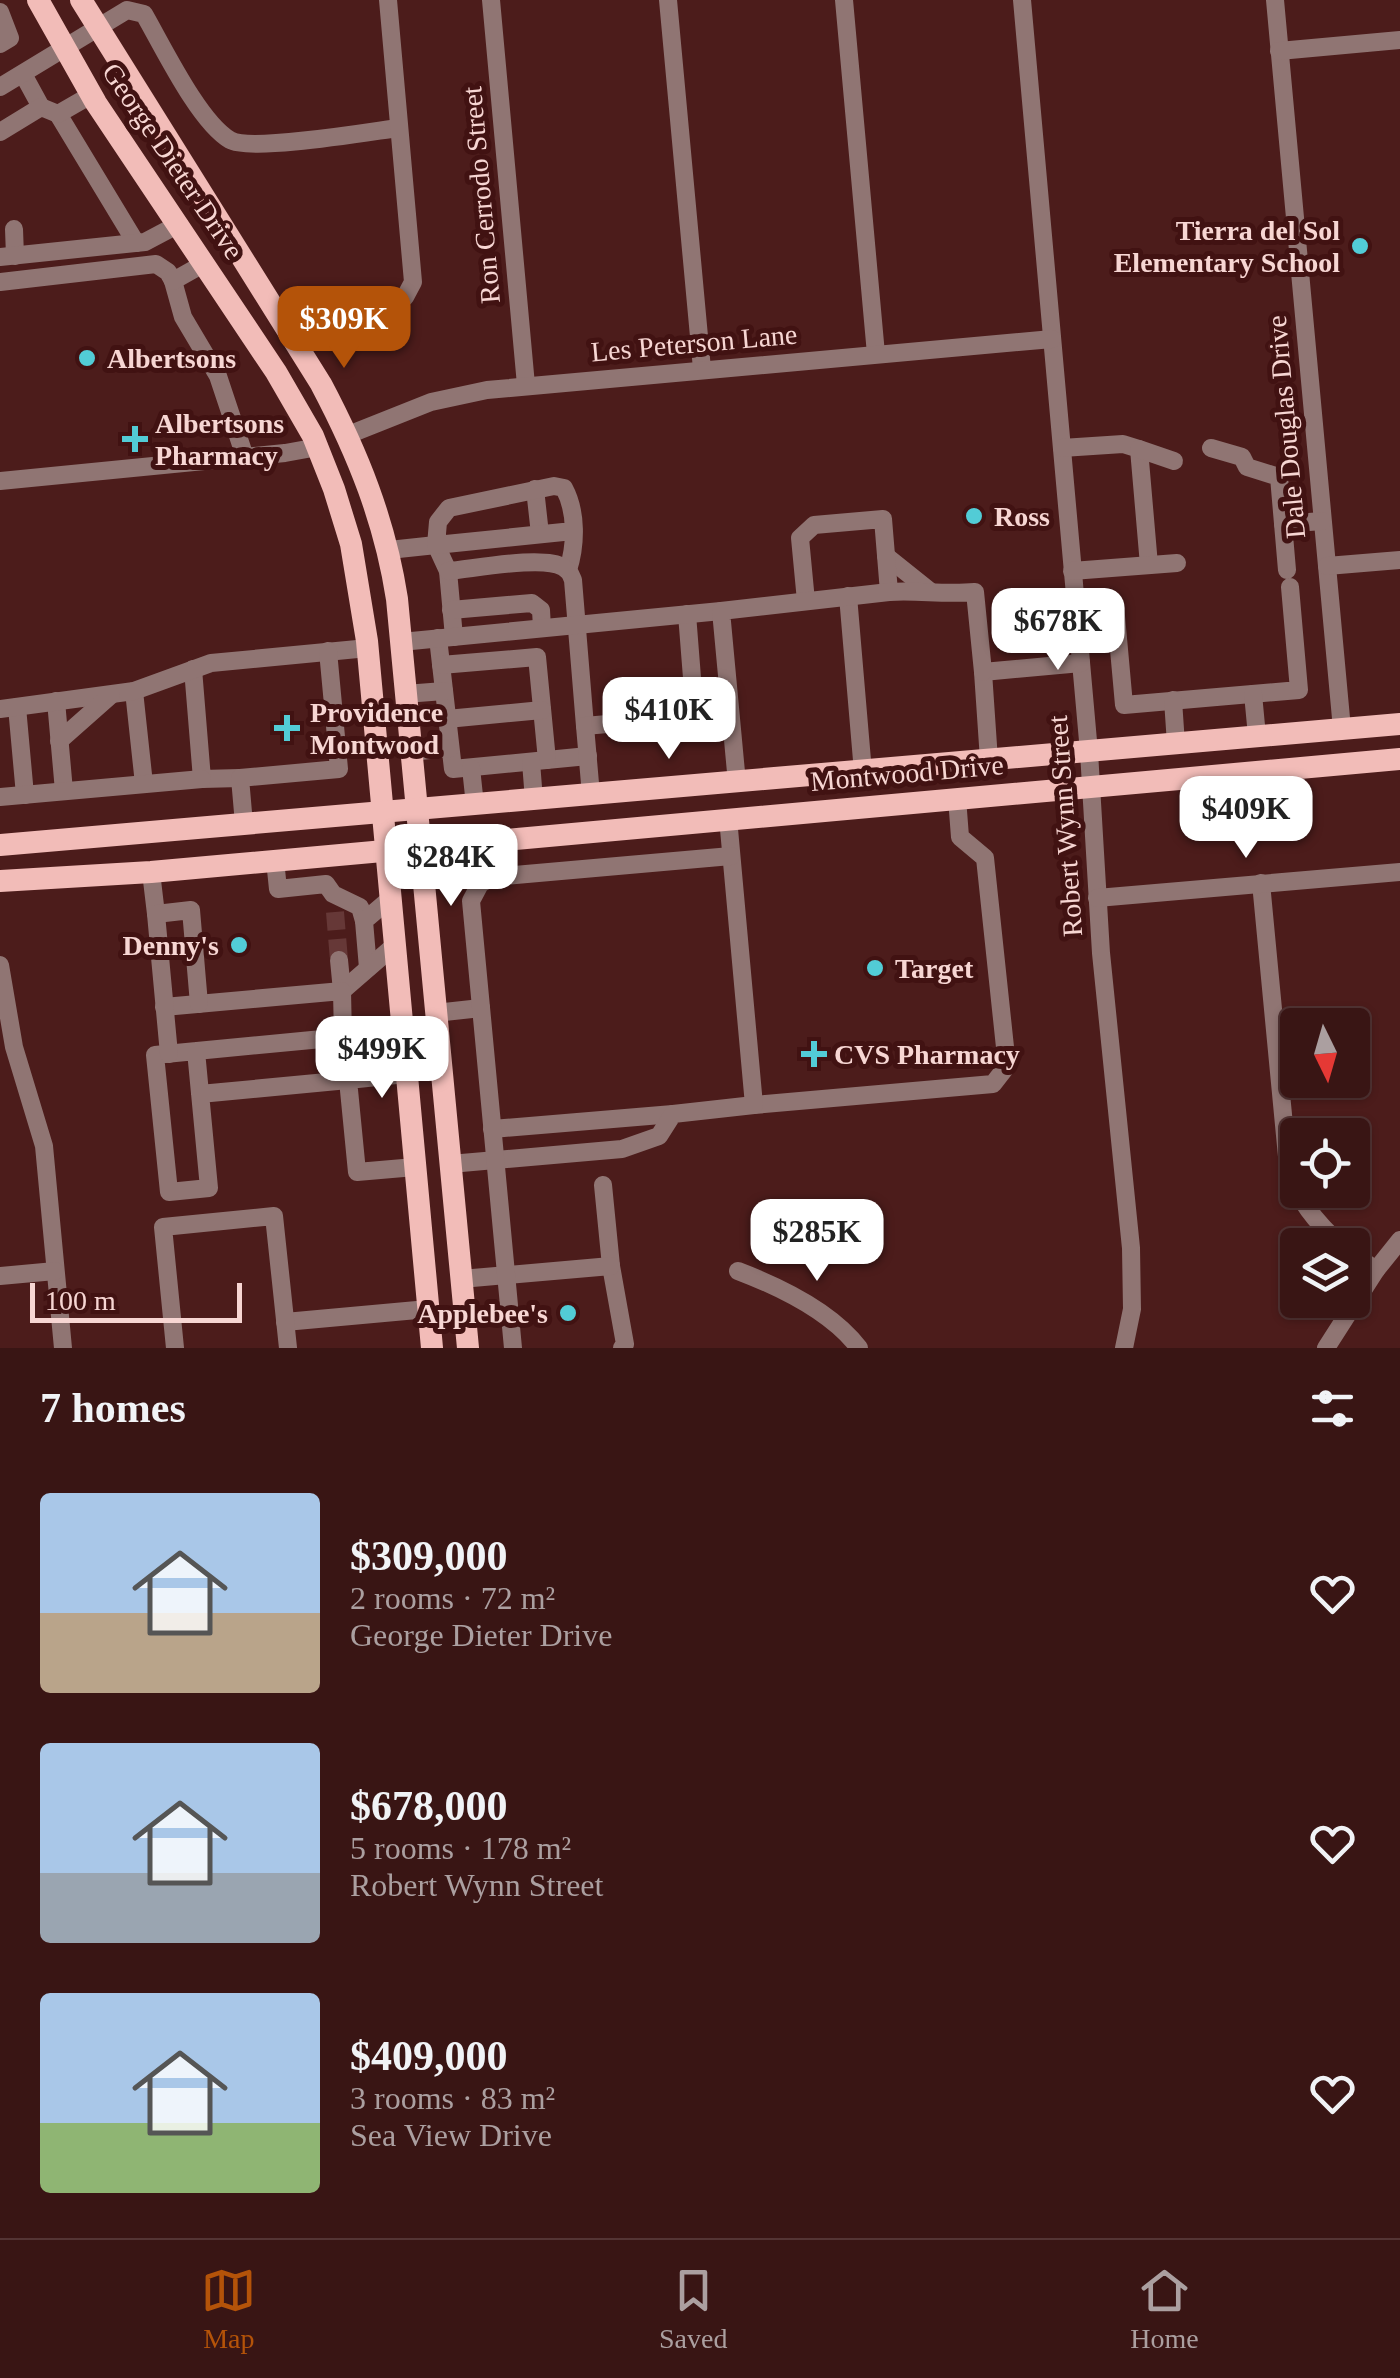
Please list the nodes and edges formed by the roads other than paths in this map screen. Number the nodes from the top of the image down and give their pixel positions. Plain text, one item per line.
1 (38, 0) edge
2 (81, 0) edge
3 (388, 0) edge
4 (491, 0) edge
5 (668, 0) edge
6 (844, 0) edge
7 (1022, 0) edge
8 (1274, 0) edge
9 (144, 7) edge
10 (0, 12) edge
11 (97, 30) junction
12 (1400, 40) edge
13 (0, 44) edge
14 (65, 49) junction
15 (1279, 51) junction
16 (23, 74) junction
17 (0, 87) edge
18 (92, 96) junction
19 (49, 111) junction
20 (398, 128) junction
21 (0, 132) edge
22 (179, 224) junction
23 (14, 230) dead end
24 (136, 243) junction
25 (8, 256) edge
26 (205, 263) junction
27 (173, 281) junction
28 (0, 282) edge
29 (1052, 338) junction
30 (294, 339) junction
31 (876, 354) junction
32 (702, 369) junction
33 (526, 385) junction
34 (348, 434) junction
35 (318, 447) junction
36 (1062, 448) junction
37 (1212, 448) dead end
38 (1139, 449) junction
39 (244, 457) junction
40 (1174, 461) dead end
41 (0, 481) edge
42 (534, 489) junction
43 (1322, 521) junction
44 (1283, 524) junction
45 (573, 531) junction
46 (540, 534) junction
47 (436, 545) junction
48 (389, 550) junction
49 (886, 556) junction
50 (1400, 560) edge
51 (1177, 563) dead end
52 (1149, 565) junction
53 (1326, 566) junction
54 (568, 570) junction
55 (448, 571) junction
56 (1072, 571) junction
57 (890, 592) junction
58 (848, 596) junction
59 (936, 596) junction
60 (806, 601) junction
61 (1076, 609) junction
62 (452, 610) junction
63 (720, 611) junction
64 (687, 614) junction
65 (576, 625) junction
66 (542, 628) junction
67 (446, 637) junction
68 (401, 642) junction
69 (368, 648) junction
70 (328, 651) junction
71 (1080, 663) junction
72 (441, 665) junction
73 (193, 670) junction
74 (983, 672) junction
75 (134, 691) junction
76 (444, 691) junction
77 (112, 694) junction
78 (405, 694) junction
79 (1253, 694) junction
80 (1172, 700) junction
81 (56, 702) junction
82 (8, 708) edge
83 (542, 710) junction
84 (730, 712) junction
85 (695, 716) junction
86 (447, 718) junction
87 (1400, 724) edge
88 (585, 726) junction
89 (1342, 729) junction
90 (1257, 736) junction
91 (59, 741) junction
92 (1176, 744) junction
93 (450, 748) junction
94 (410, 752) junction
95 (1089, 752) junction
96 (588, 756) junction
97 (1400, 759) edge
98 (989, 760) junction
99 (539, 761) junction
100 (471, 768) junction
101 (863, 772) junction
102 (240, 778) junction
103 (202, 779) junction
104 (730, 783) junction
105 (144, 784) junction
106 (1089, 787) junction
107 (64, 791) junction
108 (26, 795) junction
109 (591, 795) junction
110 (0, 797) edge
111 (957, 798) junction
112 (534, 800) junction
113 (475, 804) junction
114 (415, 810) junction
115 (383, 812) junction
116 (728, 818) junction
117 (244, 824) junction
118 (0, 846) edge
119 (418, 846) junction
120 (386, 850) junction
121 (315, 856) junction
122 (731, 856) junction
123 (276, 860) junction
124 (151, 872) junction
125 (1400, 872) edge
126 (0, 881) edge
127 (1261, 884) junction
128 (329, 897) junction
129 (390, 898) junction
130 (1096, 898) junction
131 (156, 914) junction
132 (364, 920) junction
133 (395, 946) junction
134 (339, 960) tunnel mouth
135 (0, 965) edge
136 (368, 968) junction
137 (342, 992) junction
138 (200, 1004) junction
139 (164, 1008) junction
140 (481, 1008) junction
141 (435, 1013) junction
142 (5, 1022) edge
143 (344, 1037) junction
144 (196, 1051) junction
145 (168, 1054) junction
146 (406, 1074) junction
147 (348, 1080) junction
148 (200, 1094) junction
149 (754, 1104) junction
150 (673, 1114) junction
151 (492, 1130) junction
152 (495, 1160) junction
153 (450, 1164) junction
154 (415, 1167) junction
155 (603, 1185) dead end
156 (1323, 1228) edge
157 (1400, 1240) edge
158 (611, 1266) junction
159 (1370, 1266) edge
160 (1376, 1270) junction
161 (55, 1271) junction
162 (738, 1271) dead end
163 (506, 1275) junction
164 (0, 1276) edge
165 (461, 1279) junction
166 (428, 1308) junction
167 (286, 1322) junction
168 (63, 1348) edge
169 (175, 1348) edge
170 (288, 1348) edge
171 (432, 1348) edge
172 (468, 1348) edge
173 (513, 1348) edge
174 (622, 1348) edge
175 (859, 1348) edge
176 (1124, 1348) edge
177 (1326, 1348) edge

1 - 14 main road, George Dieter Drive
2 - 11 main road, George Dieter Drive
3 - 20 street
4 - 33 street, Ron Cerrodo Street
5 - 32 street
6 - 31 street
7 - 29 street, Robert Wynn Street
8 - 15 street, Dale Douglas Drive
9 - 11 street
9 - 20 street
10 - 13 street
11 - 14 street
11 - 30 main road, George Dieter Drive
12 - 15 street
14 - 16 street
14 - 18 main road, George Dieter Drive
15 - 43 street, Dale Douglas Drive
16 - 17 street
16 - 19 street
18 - 19 street
18 - 22 main road, George Dieter Drive
19 - 21 street
19 - 24 street
20 - 30 street
22 - 24 street
22 - 26 main road, George Dieter Drive
23 - 25 street
24 - 25 street
26 - 27 street
26 - 35 main road, George Dieter Drive
27 - 28 street
27 - 39 street
29 - 31 street, Les Peterson Lane
29 - 36 street, Robert Wynn Street
30 - 34 main road, George Dieter Drive
31 - 32 street, Les Peterson Lane
32 - 33 street, Les Peterson Lane
33 - 34 street, Les Peterson Lane
34 - 35 main road
34 - 48 main road, George Dieter Drive
35 - 39 street
35 - 69 main road, George Dieter Drive
36 - 38 street
36 - 56 street, Robert Wynn Street
37 - 44 street
38 - 40 street
38 - 52 street
39 - 41 street
42 - 45 street
42 - 46 street
42 - 47 street
43 - 44 street
43 - 53 street, Dale Douglas Drive
44 - 79 street
45 - 46 street
45 - 54 street
46 - 47 street
47 - 48 street
47 - 55 street
48 - 68 main road, George Dieter Drive
49 - 57 street
49 - 59 street
49 - 60 street
50 - 53 street
51 - 52 street
52 - 56 street
53 - 89 street, Dale Douglas Drive
54 - 55 street
54 - 65 street
55 - 62 street
56 - 61 street, Robert Wynn Street
57 - 58 street
57 - 59 street
58 - 60 street
58 - 101 street
59 - 74 street
60 - 63 street
61 - 71 street, Robert Wynn Street
61 - 80 street
62 - 66 street
62 - 67 street
63 - 64 street
63 - 84 street
64 - 65 street
64 - 85 street
65 - 66 street
65 - 88 street
66 - 67 street
67 - 68 street
67 - 72 street
68 - 78 main road, George Dieter Drive
69 - 70 street
69 - 115 main road, George Dieter Drive
70 - 73 street
70 - 102 street
71 - 74 street
71 - 95 street, Robert Wynn Street
72 - 76 street
72 - 83 street
73 - 75 street
73 - 103 street
74 - 98 street
75 - 77 street
75 - 105 street
76 - 78 street
76 - 86 street
77 - 81 street
77 - 91 street
78 - 94 main road, George Dieter Drive
79 - 80 street
79 - 90 street
80 - 92 street
81 - 82 street
81 - 91 street
82 - 108 street
83 - 86 street
83 - 99 street
84 - 85 street
84 - 104 street
85 - 88 street
86 - 93 street
87 - 89 main road, Montwood Drive
88 - 96 street
89 - 90 main road, Montwood Drive
90 - 92 main road, Montwood Drive
91 - 107 street
92 - 95 main road, Montwood Drive
93 - 94 street
93 - 100 street
94 - 114 main road, George Dieter Drive
95 - 98 main road, Montwood Drive
95 - 106 street, Robert Wynn Street
96 - 99 street
96 - 109 street
97 - 106 main road, Montwood Drive
98 - 101 main road, Montwood Drive
99 - 100 street
99 - 112 street
100 - 113 street
101 - 104 main road, Montwood Drive
102 - 103 street
102 - 117 street
103 - 105 street
104 - 109 main road, Montwood Drive
104 - 116 main road
105 - 107 street
106 - 111 main road, Montwood Drive
106 - 130 street, Robert Wynn Street
107 - 108 street
108 - 110 street
109 - 112 main road, Montwood Drive
111 - 116 main road, Montwood Drive
111 - 149 street
112 - 113 main road, Montwood Drive
113 - 114 main road, Montwood Drive
114 - 115 main road, Montwood Drive
114 - 119 main road, George Dieter Drive
115 - 117 main road, Montwood Drive
115 - 120 main road, George Dieter Drive
116 - 119 main road, Montwood Drive
116 - 122 street
117 - 118 main road, Montwood Drive
119 - 120 main road, Montwood Drive
119 - 141 main road, George Dieter Drive
120 - 121 main road, Montwood Drive
120 - 129 main road, George Dieter Drive
121 - 123 main road, Montwood Drive
121 - 128 street
122 - 140 street
122 - 149 street
123 - 124 main road, Montwood Drive
123 - 128 street
124 - 126 main road, Montwood Drive
124 - 131 street
125 - 127 street
127 - 130 street
127 - 156 street
128 - 132 street
129 - 132 street
129 - 133 main road, George Dieter Drive
130 - 176 street, Robert Wynn Street
131 - 138 street
131 - 139 street
132 - 136 street
133 - 136 street
133 - 146 main road, George Dieter Drive
134 - 137 street
135 - 142 street
136 - 137 street
137 - 138 street
137 - 143 street
138 - 139 street
139 - 145 street
140 - 141 street
140 - 151 street
141 - 153 main road, George Dieter Drive
142 - 161 street
143 - 144 street
143 - 147 street
144 - 145 street
144 - 148 street
145 - 148 street
146 - 147 street
146 - 154 main road, George Dieter Drive
147 - 148 street
147 - 154 street
149 - 150 street
150 - 151 street
150 - 152 street
151 - 152 street
152 - 153 street
152 - 163 street
153 - 154 main road
153 - 165 main road, George Dieter Drive
154 - 166 main road, George Dieter Drive
155 - 158 street
157 - 160 street
158 - 163 street
158 - 174 street
159 - 160 street
160 - 177 street
161 - 164 street
161 - 168 street
162 - 175 street
163 - 165 street
163 - 173 street
165 - 172 main road, George Dieter Drive
166 - 167 street
166 - 171 main road, George Dieter Drive
167 - 169 street
167 - 170 street

